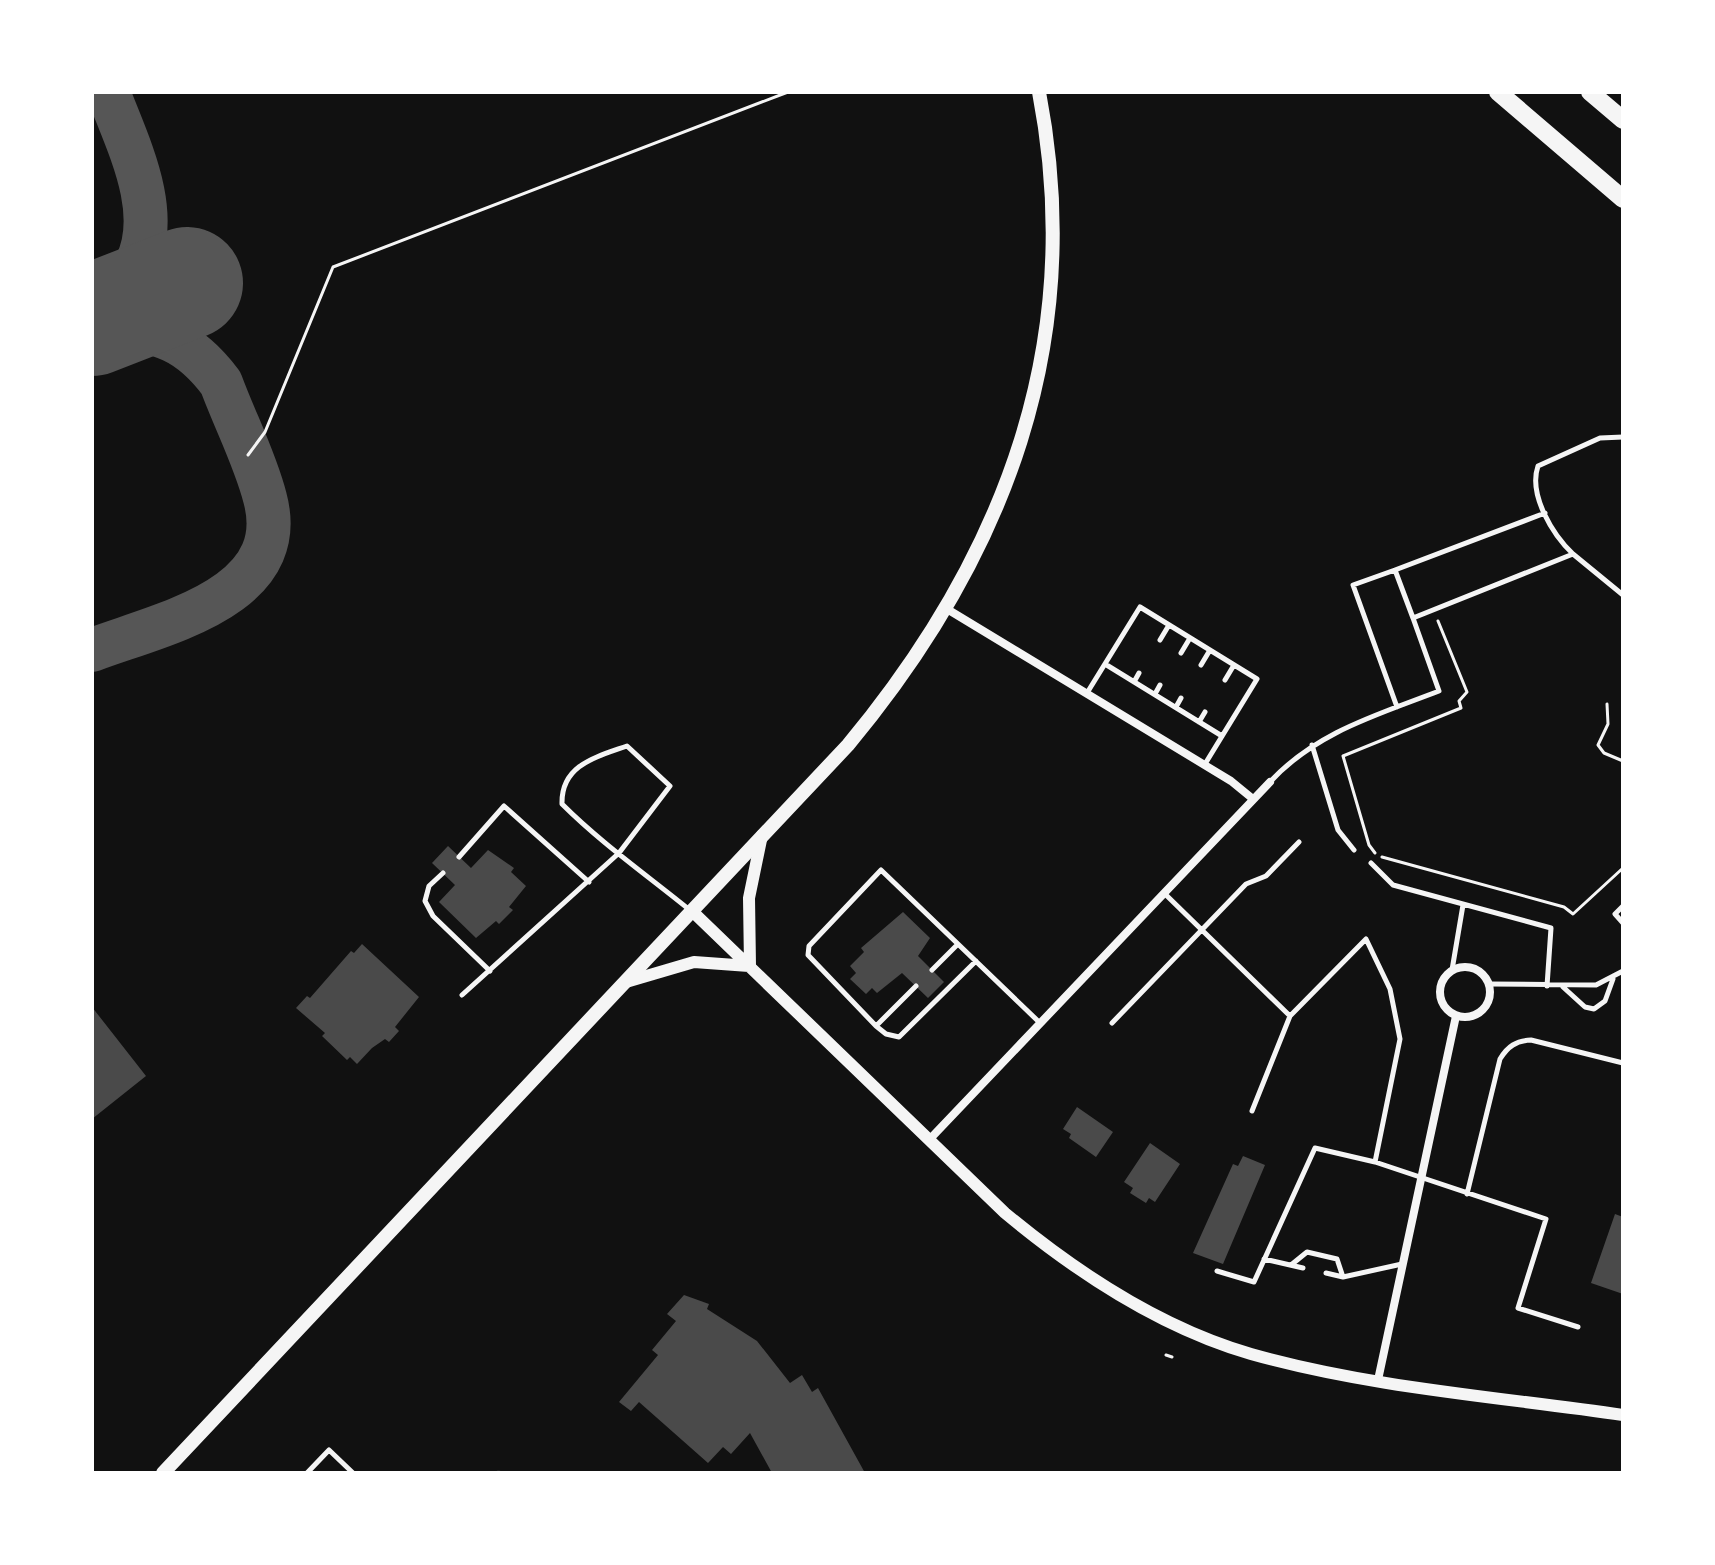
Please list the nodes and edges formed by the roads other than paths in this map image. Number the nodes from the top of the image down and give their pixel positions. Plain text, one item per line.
1 (1039, 92) edge
2 (1498, 92) edge
3 (1590, 92) edge
4 (1623, 120) edge
5 (1623, 199) edge
6 (1623, 437) edge
7 (1545, 513) junction
8 (1573, 554) junction
9 (1395, 570) junction
10 (1623, 595) edge
11 (947, 609) junction
12 (1413, 618) junction
13 (1169, 625) junction
14 (1190, 638) junction
15 (1160, 640) dead end
16 (1210, 650) junction
17 (1181, 653) dead end
18 (1105, 664) junction
19 (1201, 665) dead end
20 (1234, 665) junction
21 (1139, 673) dead end
22 (1225, 680) dead end
23 (1134, 682) junction
24 (1160, 685) dead end
25 (1087, 693) junction
26 (1155, 694) junction
27 (1181, 698) dead end
28 (1176, 707) junction
29 (1397, 707) junction
30 (1205, 712) dead end
31 (1199, 722) junction
32 (1222, 736) junction
33 (1312, 744) junction
34 (1204, 765) junction
35 (1270, 782) joint
36 (1253, 799) junction
37 (762, 835) junction
38 (1299, 842) dead end
39 (1354, 850) dead end
40 (619, 853) junction
41 (459, 857) dead end
42 (1371, 863) dead end
43 (443, 873) dead end
44 (589, 882) junction
45 (1163, 892) junction
46 (1463, 905) junction
47 (1623, 906) edge
48 (692, 911) junction
49 (1623, 923) edge
50 (1201, 929) junction
51 (957, 945) junction
52 (976, 961) junction
53 (750, 966) junction
54 (932, 970) dead end
55 (1452, 970) junction
56 (490, 971) junction
57 (1623, 971) edge
58 (1613, 979) junction
59 (623, 983) junction
60 (1489, 984) junction
61 (916, 986) dead end
62 (1547, 986) junction
63 (1563, 986) junction
64 (462, 995) dead end
65 (1290, 1016) junction
66 (1456, 1016) junction
67 (1039, 1022) junction
68 (1112, 1023) dead end
69 (876, 1026) junction
70 (1623, 1063) edge
71 (1252, 1111) dead end
72 (929, 1140) junction
73 (1375, 1162) junction
74 (1421, 1179) junction
75 (1467, 1194) junction
76 (1264, 1259) junction
77 (1402, 1264) junction
78 (1291, 1265) junction
79 (1303, 1268) dead end
80 (1217, 1271) dead end
81 (1326, 1273) dead end
82 (1343, 1277) junction
83 (1578, 1327) dead end
84 (1378, 1380) junction
85 (1623, 1415) edge
86 (163, 1473) edge
87 (307, 1473) edge
88 (353, 1473) edge

1 - 11 main road
2 - 5 highway
3 - 4 highway
6 - 7 lane
7 - 8 lane
7 - 9 lane
8 - 10 lane
8 - 12 lane
9 - 12 lane
9 - 29 lane
11 - 25 street
11 - 37 main road
12 - 29 lane
13 - 14 lane
13 - 15 lane
13 - 18 lane
14 - 16 lane
14 - 17 lane
16 - 19 lane
16 - 20 lane
18 - 23 lane
18 - 25 lane
20 - 22 lane
20 - 32 lane
21 - 23 lane
23 - 26 lane
24 - 26 lane
25 - 34 street
26 - 28 lane
27 - 28 lane
28 - 31 lane
29 - 33 lane
30 - 31 lane
31 - 32 lane
32 - 34 lane
33 - 35 lane
33 - 39 lane
34 - 36 street
35 - 36 street
36 - 45 street
37 - 48 main road
37 - 53 street
38 - 50 lane
40 - 40 lane
40 - 44 lane
40 - 48 lane
41 - 44 lane
42 - 46 lane
43 - 56 lane
44 - 56 lane
45 - 50 lane
45 - 67 street
46 - 55 lane
46 - 62 lane
47 - 49 lane
48 - 53 street
48 - 59 main road
50 - 65 lane
50 - 68 lane
51 - 52 lane
51 - 54 lane
51 - 69 lane
52 - 67 lane
52 - 69 lane
53 - 59 street
53 - 72 street
55 - 60 street
55 - 66 street
56 - 64 lane
57 - 58 lane
58 - 63 lane
58 - 63 lane
59 - 86 main road
60 - 62 lane
60 - 66 street
61 - 69 lane
62 - 63 lane
65 - 71 lane
65 - 73 lane
66 - 74 street
67 - 72 street
70 - 75 lane
72 - 84 street
73 - 74 lane
73 - 76 lane
74 - 75 lane
74 - 77 street
75 - 83 lane
76 - 78 lane
76 - 80 lane
77 - 82 lane
77 - 84 street
78 - 79 lane
78 - 82 lane
81 - 82 lane
84 - 85 street
87 - 88 lane

